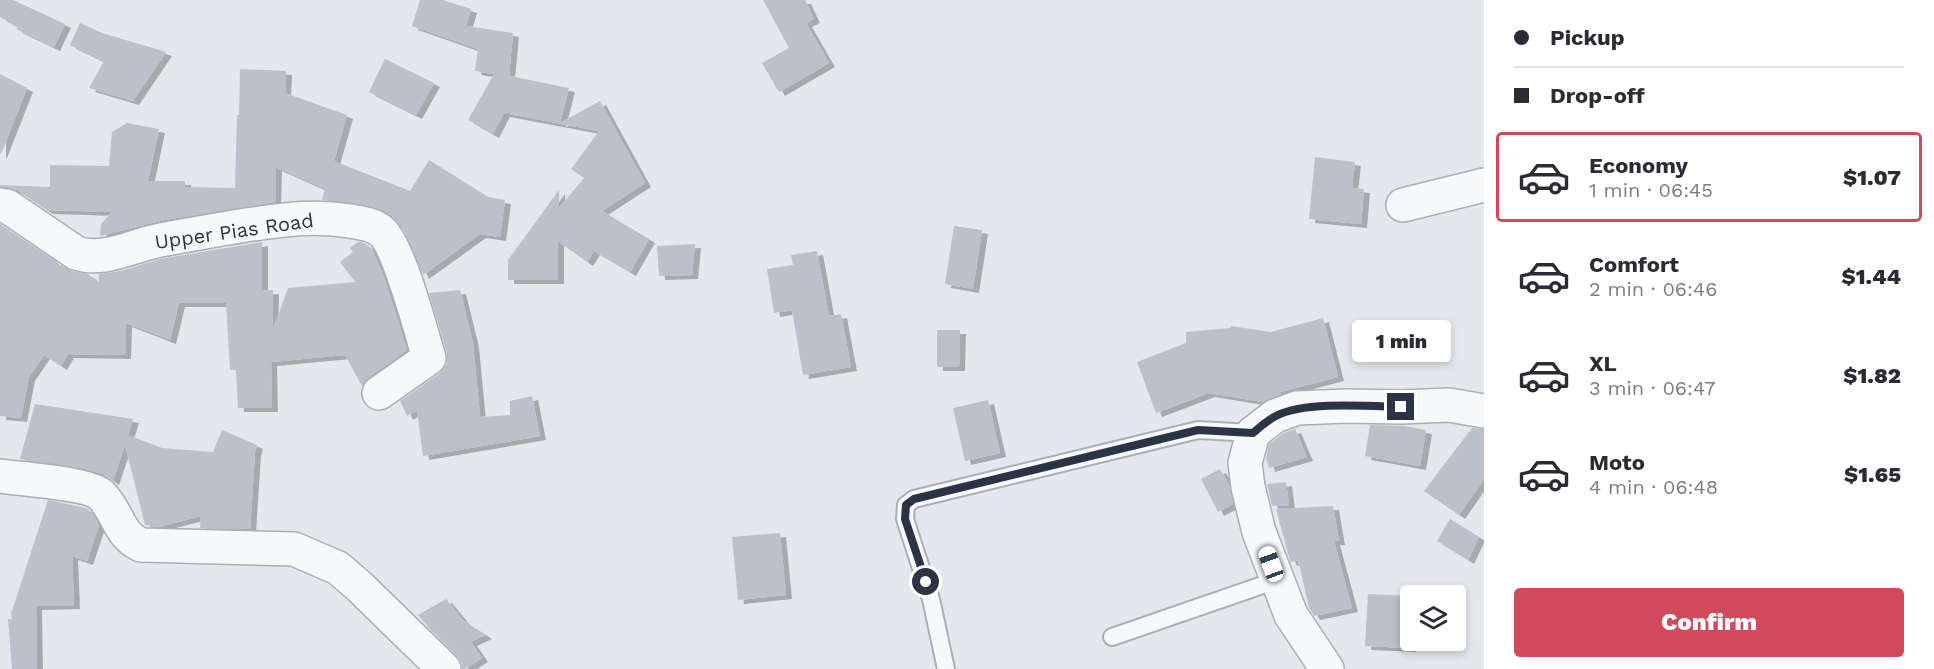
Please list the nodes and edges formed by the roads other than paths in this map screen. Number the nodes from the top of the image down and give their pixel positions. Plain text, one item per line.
1 (1484, 185) edge
2 (0, 205) edge
3 (1403, 205) dead end
4 (379, 393) dead end
5 (1484, 411) edge
6 (1253, 433) junction
7 (0, 476) edge
8 (1277, 580) junction
9 (1112, 637) dead end
10 (444, 669) edge
11 (946, 669) edge
12 (1327, 669) edge

1 - 3 street
2 - 4 street, Upper Pias Road
5 - 6 street
6 - 8 street
6 - 11 lane
7 - 10 street
8 - 9 lane
8 - 12 street

